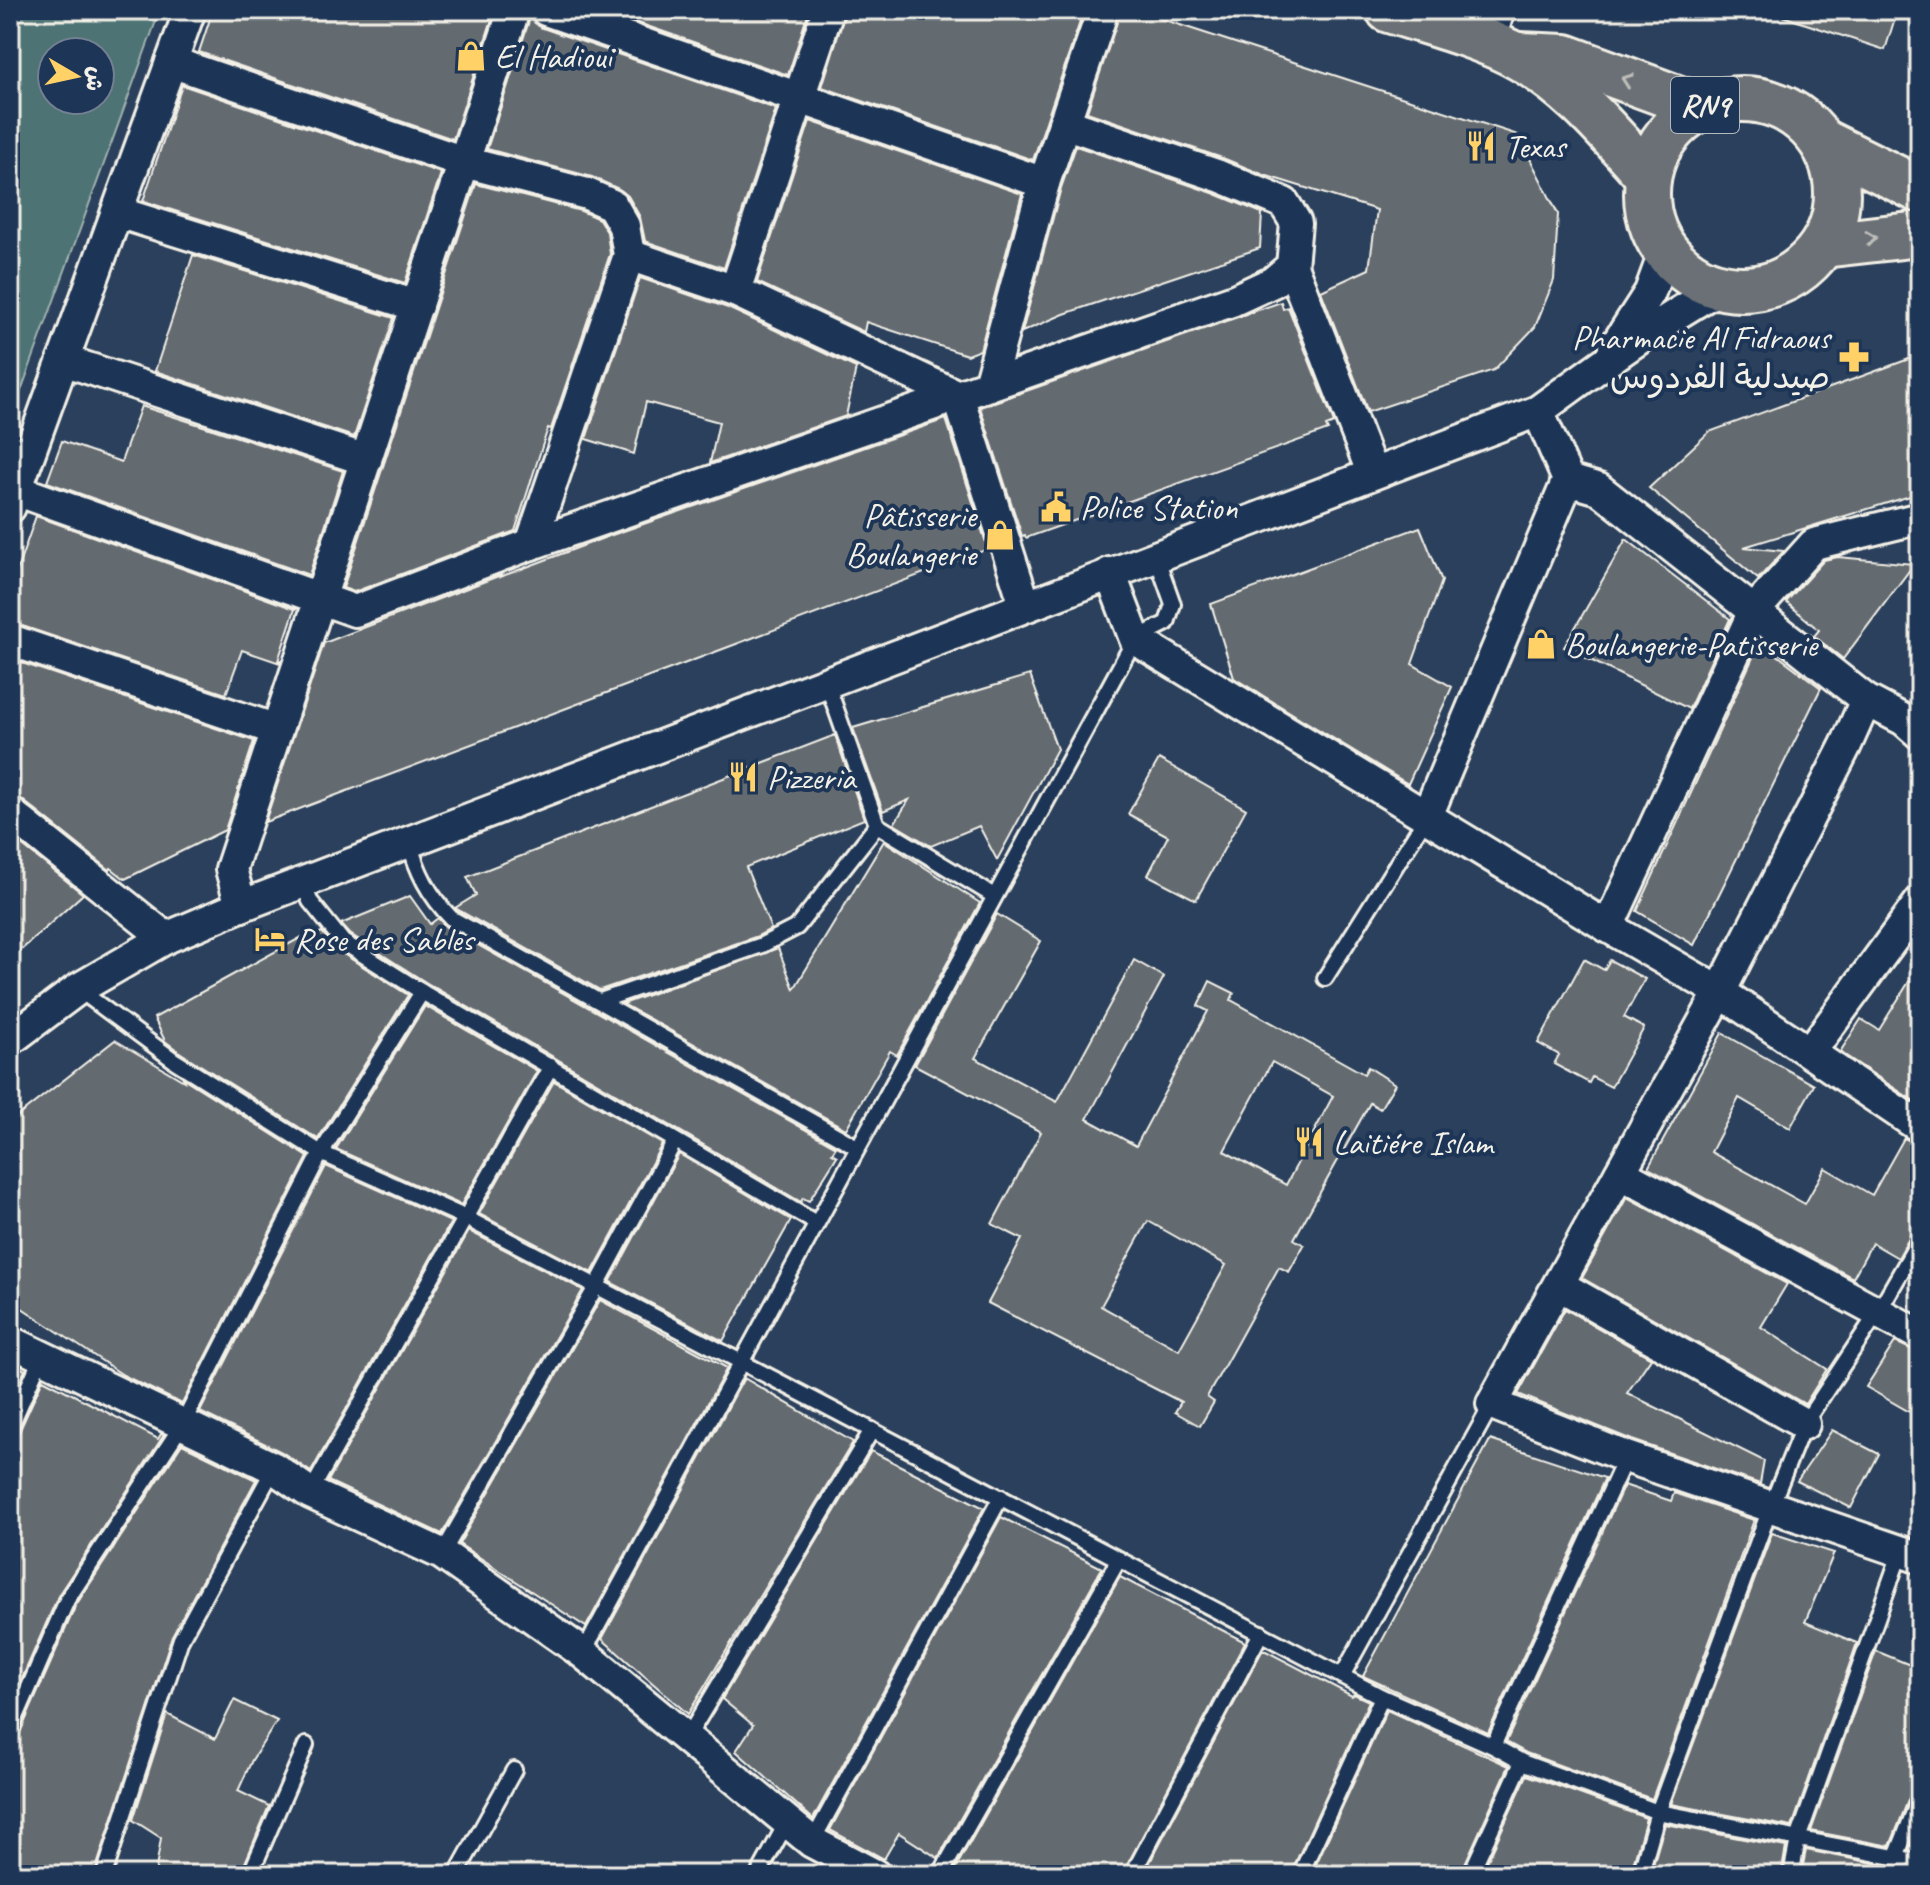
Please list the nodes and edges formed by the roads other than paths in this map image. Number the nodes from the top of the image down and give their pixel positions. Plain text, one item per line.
1 (190, 10) edge
2 (514, 10) edge
3 (546, 10) edge
4 (828, 10) edge
5 (1103, 10) edge
6 (1407, 13) edge
7 (1500, 36) edge
8 (171, 62) junction
9 (799, 98) junction
10 (1701, 107) junction
11 (1064, 123) junction
12 (1823, 142) junction
13 (464, 162) junction
14 (1647, 175) junction
15 (1044, 183) junction
16 (1920, 190) edge
17 (117, 212) junction
18 (1920, 234) edge
19 (1823, 245) junction
20 (1665, 251) junction
21 (629, 255) junction
22 (1292, 266) junction
23 (1720, 288) junction
24 (735, 291) junction
25 (417, 306) junction
26 (1607, 359) junction
27 (63, 360) junction
28 (989, 385) junction
29 (958, 396) junction
30 (1538, 411) junction
31 (366, 460) junction
32 (1372, 472) junction
33 (1568, 480) junction
34 (13, 498) edge
35 (1920, 518) edge
36 (531, 544) junction
37 (1156, 556) junction
38 (1110, 573) junction
39 (321, 598) junction
40 (1025, 605) junction
41 (1754, 611) junction
42 (1135, 639) junction
43 (10, 640) edge
44 (826, 681) junction
45 (1866, 700) junction
46 (277, 730) junction
47 (1920, 734) edge
48 (10, 813) edge
49 (1427, 816) junction
50 (877, 825) junction
51 (409, 841) junction
52 (303, 882) junction
53 (994, 896) junction
54 (1920, 902) edge
55 (241, 906) junction
56 (1608, 927) junction
57 (166, 938) junction
58 (1325, 978) dead end
59 (78, 989) junction
60 (422, 992) junction
61 (1720, 992) junction
62 (600, 1001) junction
63 (10, 1040) edge
64 (1810, 1052) junction
65 (551, 1066) junction
66 (1920, 1127) edge
67 (675, 1141) junction
68 (857, 1147) junction
69 (321, 1153) junction
70 (1620, 1173) junction
71 (464, 1217) junction
72 (816, 1223) junction
73 (1920, 1239) edge
74 (1559, 1285) junction
75 (596, 1287) junction
76 (1878, 1312) junction
77 (1920, 1335) edge
78 (10, 1341) edge
79 (42, 1356) junction
80 (741, 1361) junction
81 (1492, 1404) junction
82 (1804, 1424) junction
83 (182, 1425) junction
84 (10, 1428) edge
85 (872, 1430) junction
86 (1626, 1457) junction
87 (274, 1468) junction
88 (310, 1493) junction
89 (1001, 1497) junction
90 (1771, 1506) junction
91 (442, 1554) junction
92 (1911, 1555) edge
93 (1119, 1559) junction
94 (1261, 1633) junction
95 (583, 1653) junction
96 (1342, 1676) junction
97 (1382, 1697) junction
98 (10, 1731) edge
99 (687, 1738) junction
100 (306, 1745) dead end
101 (1493, 1746) junction
102 (1522, 1762) junction
103 (514, 1770) dead end
104 (1920, 1797) edge
105 (1658, 1812) junction
106 (787, 1822) junction
107 (1798, 1839) junction
108 (812, 1842) junction
109 (1896, 1857) junction
110 (1920, 1862) edge
111 (104, 1875) edge
112 (250, 1875) edge
113 (456, 1875) edge
114 (758, 1875) edge
115 (875, 1875) edge
116 (940, 1875) edge
117 (1132, 1875) edge
118 (1300, 1875) edge
119 (1470, 1875) edge
120 (1640, 1875) edge
121 (1791, 1875) edge

1 - 8 street
2 - 13 street
3 - 9 street
4 - 9 street
5 - 11 street
6 - 7 main road, RN9
10 -> 7 main road, RN9
7 - 14 main road, RN9
8 - 13 street
8 - 17 street
9 - 15 street
9 - 24 street
10 - 12 main road, RN9
10 - 14 main road, RN9
11 - 15 street
11 - 22 street
12 - 16 main road, RN9
12 - 19 main road, RN9
13 - 21 street
13 - 25 street
14 - 20 main road, RN9
15 - 28 street
17 - 25 street
17 - 27 street
19 -> 18 main road
19 - 23 main road, RN9
20 - 23 main road, RN9
20 - 26 street
21 - 24 street
21 - 36 street
22 - 28 street
22 - 32 street
23 - 26 street
24 - 29 street
25 - 31 street
26 - 30 street
27 - 31 street
27 - 34 street
28 - 29 street
29 - 36 street
29 - 40 street
30 - 32 street
30 - 33 street
31 - 39 street
32 - 37 street
33 - 41 street
33 - 49 street
34 - 39 street
35 - 41 street
36 - 39 street
37 - 38 street
37 - 42 lane
38 - 40 street
38 - 42 street
39 - 46 street
40 - 44 street
41 - 45 street
41 - 56 street
42 - 49 street
42 - 53 lane
43 - 46 street
44 - 50 lane
44 - 51 street
45 - 47 street
45 - 61 street
46 - 55 street
48 - 57 street
49 - 56 street
49 - 58 lane
50 - 53 lane
50 - 62 lane
51 - 52 street
51 - 62 lane
52 - 55 street
52 - 60 lane
53 - 68 lane
54 - 64 street
55 - 57 street
56 - 61 street
57 - 59 street
59 - 63 street
59 - 69 lane
60 - 65 lane
60 - 69 lane
61 - 64 street
61 - 70 street
62 - 68 lane
64 - 66 street
65 - 67 lane
65 - 71 lane
67 - 72 lane
67 - 75 lane
68 - 72 lane
69 - 71 lane
69 - 83 lane
70 - 74 street
70 - 76 street
71 - 75 lane
71 - 88 lane
72 - 80 lane
73 - 76 lane
74 - 81 street
74 - 82 street
75 - 80 lane
75 - 91 lane
76 - 77 street
76 - 82 lane
78 - 79 street
79 - 83 street
79 - 84 lane
80 - 85 lane
80 - 95 lane
81 - 86 street
81 - 96 lane
82 - 90 lane
83 - 87 street
83 - 98 lane
85 - 89 lane
85 - 99 lane
86 - 90 street
86 - 101 lane
87 - 88 street
87 - 111 lane
88 - 91 street
89 - 93 lane
89 - 108 lane
90 - 92 street
90 - 105 lane
91 - 95 street
92 - 107 lane
93 - 94 lane
93 - 116 lane
94 - 96 lane
94 - 117 lane
95 - 99 street
96 - 97 lane
97 - 101 lane
97 - 118 lane
99 - 106 street
100 - 112 lane
101 - 102 lane
102 - 105 lane
102 - 119 lane
103 - 113 lane
104 - 109 lane
105 - 107 lane
105 - 120 lane
106 - 108 street
106 - 114 lane
107 - 109 lane
107 - 121 lane
108 - 115 street
109 - 110 lane

